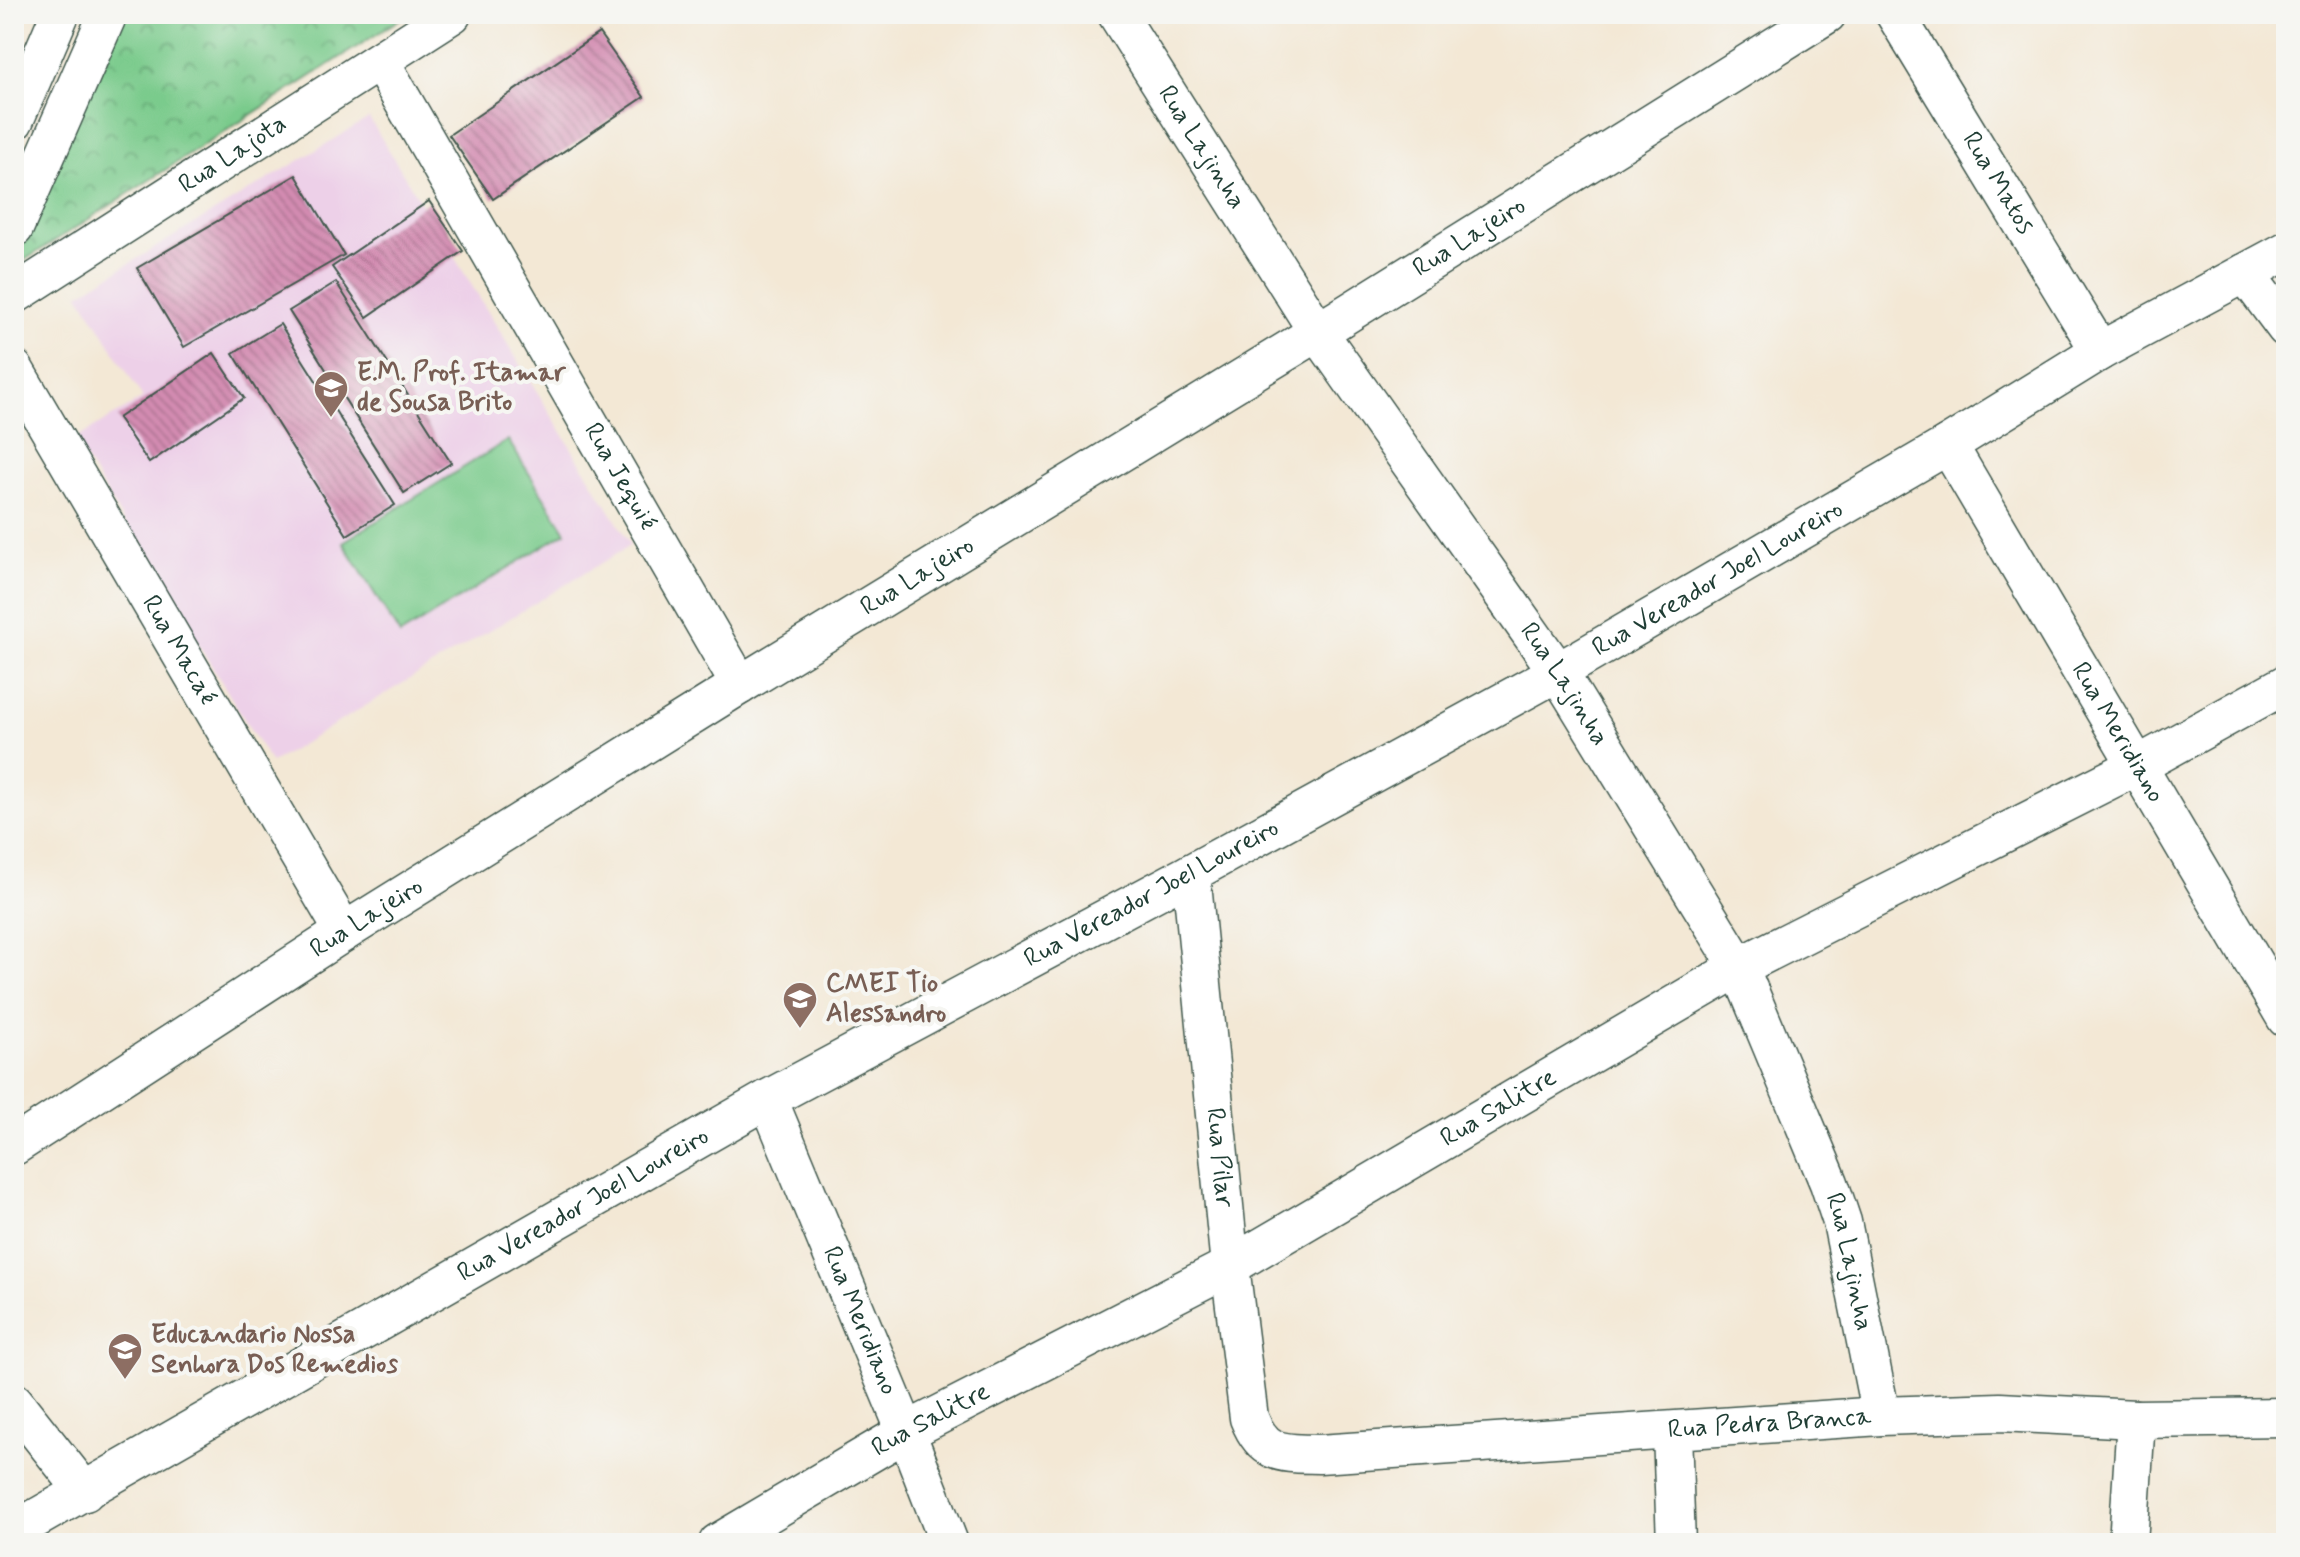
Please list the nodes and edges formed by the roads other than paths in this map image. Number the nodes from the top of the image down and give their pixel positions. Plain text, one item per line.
1 (60, 14) edge
2 (108, 14) edge
3 (452, 14) edge
4 (1117, 14) edge
5 (1827, 14) edge
6 (1895, 14) edge
7 (380, 61) junction
8 (14, 121) edge
9 (14, 228) edge
10 (2286, 251) edge
11 (2245, 273) junction
12 (14, 295) edge
13 (2286, 328) edge
14 (1318, 332) junction
15 (2100, 351) junction
16 (14, 369) edge
17 (1948, 445) junction
18 (1558, 672) junction
19 (2286, 684) edge
20 (740, 685) junction
21 (2137, 766) junction
22 (1191, 873) junction
23 (344, 932) junction
24 (1739, 967) junction
25 (2286, 1018) edge
26 (768, 1099) junction
27 (14, 1146) edge
28 (1230, 1266) junction
29 (14, 1402) edge
30 (1881, 1416) junction
31 (2286, 1417) edge
32 (2136, 1419) junction
33 (906, 1432) junction
34 (1672, 1432) junction
35 (1259, 1439) joint
36 (85, 1492) junction
37 (14, 1531) edge
38 (718, 1543) edge
39 (949, 1543) edge
40 (1676, 1543) edge
41 (2128, 1543) edge

1 - 8 street
2 - 9 street
3 - 7 street, Rua Lajota
4 - 14 street, Rua Lajinha
5 - 14 street, Rua Lajeiro
6 - 15 street, Rua Matos
7 - 12 street, Rua Lajota
7 - 20 street, Rua Jequié
10 - 11 street, Rua Vereador Joel Loureiro
11 - 13 street
11 - 15 street, Rua Vereador Joel Loureiro
14 - 18 street, Rua Lajinha
14 - 20 street, Rua Lajeiro
15 - 17 street, Rua Vereador Joel Loureiro
16 - 23 street, Rua Macaé
17 - 18 street, Rua Vereador Joel Loureiro
17 - 21 street, Rua Meridiano
18 - 22 street, Rua Vereador Joel Loureiro
18 - 24 street, Rua Lajinha
19 - 21 street, Rua Salitre
20 - 23 street, Rua Lajeiro
21 - 24 street, Rua Salitre
21 - 25 street, Rua Meridiano
22 - 26 street, Rua Vereador Joel Loureiro
22 - 28 street, Rua Pilar
23 - 27 street, Rua Lajeiro
24 - 28 street, Rua Salitre
24 - 30 street, Rua Lajinha
26 - 33 street, Rua Meridiano
26 - 36 street, Rua Vereador Joel Loureiro
28 - 33 street, Rua Salitre
28 - 35 street, Rua Pilar
29 - 36 street
30 - 32 street, Rua Pedra Branca
30 - 34 street, Rua Pedra Branca
31 - 32 street, Rua Pedra Branca
32 - 41 street
33 - 38 street, Rua Salitre
33 - 39 street, Rua Meridiano
34 - 35 street, Rua Pedra Branca
34 - 40 street
36 - 37 street, Rua Vereador Joel Loureiro

